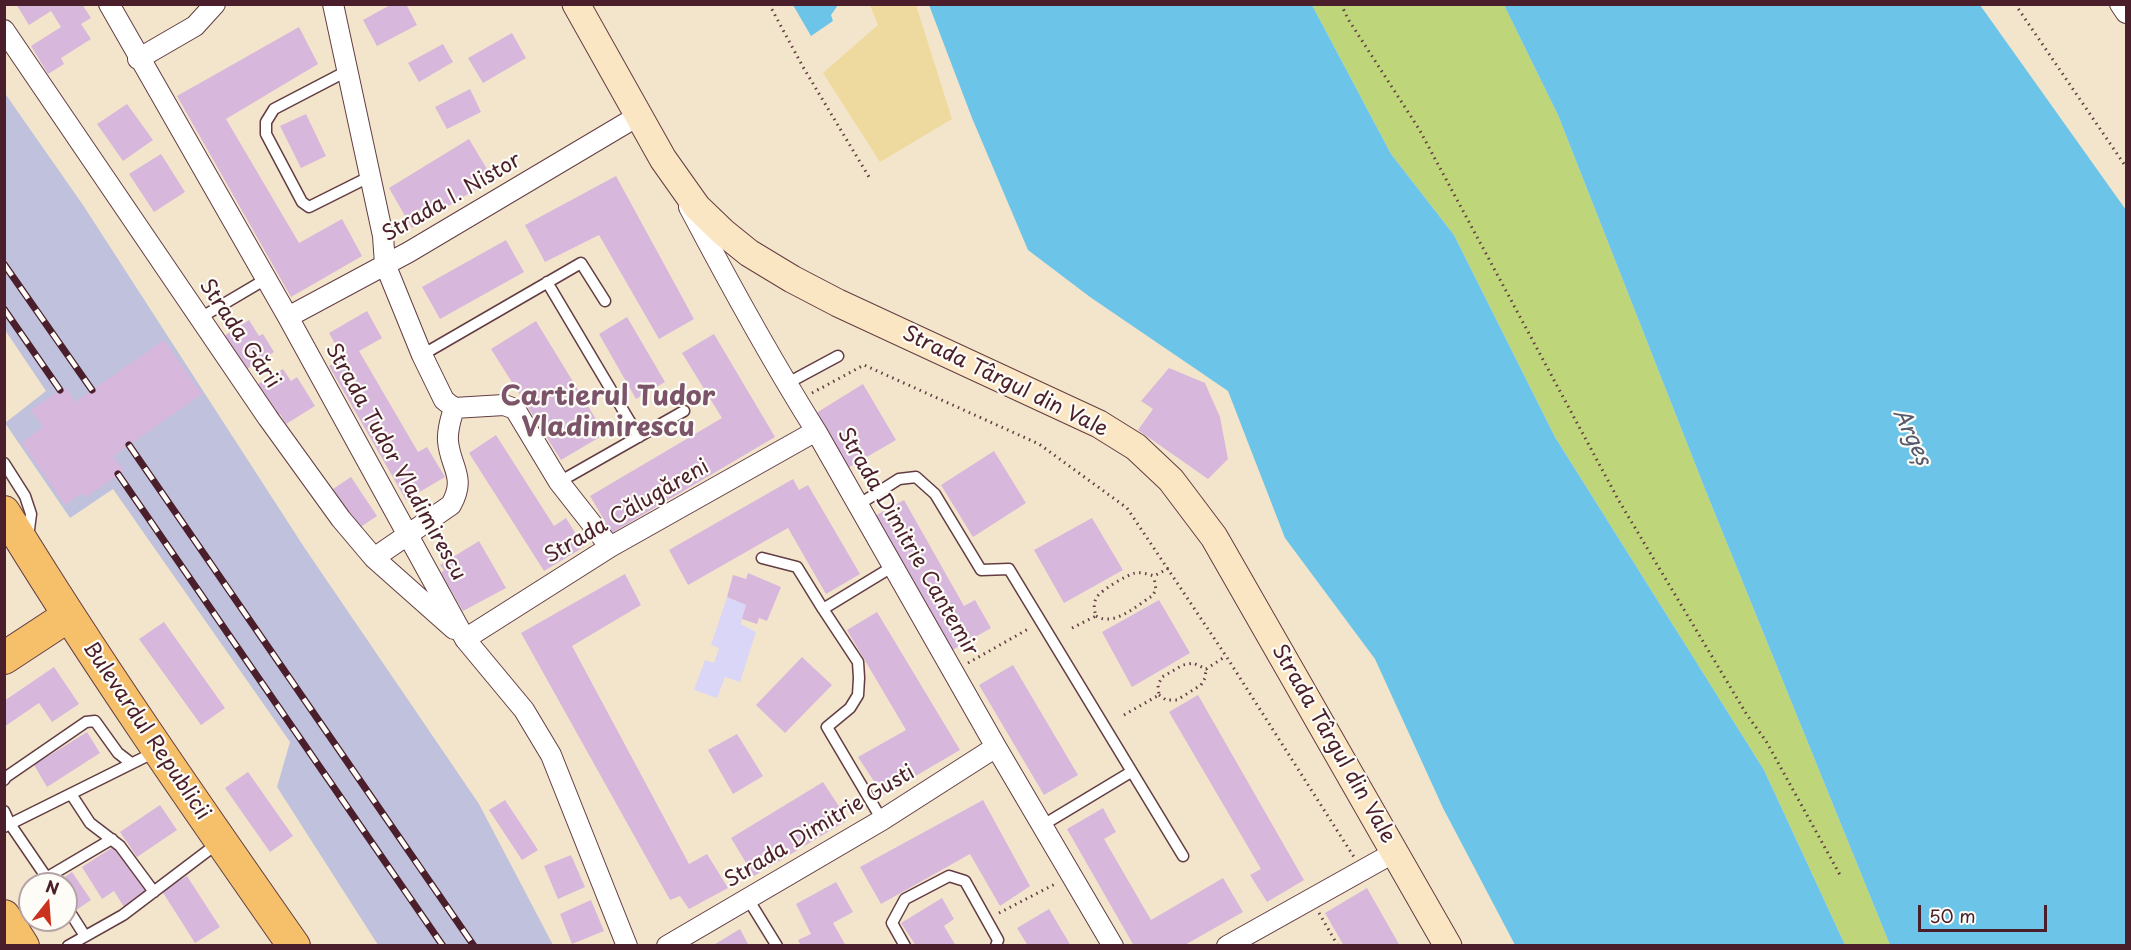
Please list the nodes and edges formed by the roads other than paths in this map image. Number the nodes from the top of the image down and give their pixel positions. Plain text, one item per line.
1 (109, 4) edge
2 (215, 4) edge
3 (333, 4) edge
4 (576, 4) edge
5 (2120, 4) edge
6 (2127, 13) edge
7 (4, 30) edge
8 (138, 58) junction
9 (347, 71) junction
10 (639, 116) junction
11 (663, 159) junction
12 (369, 177) junction
13 (385, 264) junction
14 (266, 279) junction
15 (547, 282) junction
16 (604, 301) dead end
17 (288, 317) junction
18 (200, 318) junction
19 (422, 355) junction
20 (838, 356) dead end
21 (786, 384) junction
22 (454, 408) junction
23 (684, 411) dead end
24 (816, 431) junction
25 (639, 437) junction
26 (4, 463) edge
27 (559, 482) junction
28 (858, 504) junction
29 (4, 512) edge
30 (408, 534) junction
31 (610, 548) junction
32 (27, 549) junction
33 (374, 558) junction
34 (762, 558) dead end
35 (892, 567) junction
36 (823, 609) junction
37 (68, 616) junction
38 (465, 639) junction
39 (4, 657) edge
40 (996, 747) junction
41 (144, 757) junction
42 (1131, 772) junction
43 (4, 780) edge
44 (71, 794) junction
45 (4, 811) edge
46 (882, 820) junction
47 (7, 825) edge
48 (1043, 825) junction
49 (112, 839) junction
50 (221, 841) junction
51 (1395, 852) junction
52 (1183, 856) dead end
53 (42, 872) edge
54 (62, 872) edge
55 (154, 892) junction
56 (748, 899) junction
57 (4, 916) edge
58 (78, 925) edge
59 (85, 936) junction
60 (23, 945) edge
61 (68, 945) edge
62 (294, 945) edge
63 (627, 945) edge
64 (667, 945) edge
65 (777, 945) edge
66 (904, 945) edge
67 (996, 945) edge
68 (1113, 945) edge
69 (1227, 945) edge
70 (1448, 945) edge

1 - 8 street, Strada Tudor Vladimirescu
2 - 8 street
3 - 9 street
4 - 10 street, Strada Târgul din Vale
5 - 6 street
7 - 18 street, Strada Gării
8 - 14 street, Strada Tudor Vladimirescu
9 - 12 street
9 - 12 lane
10 - 11 street, Strada Târgul din Vale
10 - 13 street, Strada I. Nistor
11 - 21 street, Strada Dimitrie Cantemir
11 - 51 street, Strada Târgul din Vale
12 - 13 street
13 - 17 street, Strada I. Nistor
13 - 19 street
14 - 17 street, Strada Tudor Vladimirescu
14 - 18 lane
15 - 16 lane
15 - 19 lane
15 - 25 lane
17 - 30 street, Strada Tudor Vladimirescu
18 - 33 street, Strada Gării
19 - 22 street
20 - 21 lane
21 - 24 street, Strada Dimitrie Cantemir
22 - 27 street
22 - 30 street
23 - 25 lane
24 - 28 street, Strada Dimitrie Cantemir
24 - 31 street, Strada Călugăreni
25 - 27 lane
26 - 32 lane
27 - 31 street
28 - 35 street, Strada Dimitrie Cantemir
28 - 42 lane
29 - 32 main road, Bulevardul Republicii
30 - 33 street
30 - 38 street, Strada Tudor Vladimirescu
31 - 38 street, Strada Călugăreni
32 - 37 main road, Bulevardul Republicii
33 - 38 street, Strada Gării
34 - 36 lane
35 - 36 lane
35 - 40 street, Strada Dimitrie Cantemir
36 - 46 lane
37 - 39 main road
37 - 41 main road, Bulevardul Republicii
38 - 63 street, Strada Tudor Vladimirescu
40 - 46 street, Strada Dimitrie Gusti
40 - 48 street, Strada Dimitrie Cantemir
41 - 43 lane
41 - 44 lane
41 - 50 main road, Bulevardul Republicii
42 - 48 lane
42 - 52 lane
44 - 47 lane
44 - 49 lane
45 - 47 lane
46 - 56 street, Strada Dimitrie Gusti
47 - 53 lane
48 - 68 street, Strada Dimitrie Cantemir
49 - 54 lane
49 - 55 lane
50 - 55 lane
50 - 62 main road, Bulevardul Republicii
51 - 69 street
51 - 70 street, Strada Târgul din Vale
55 - 59 lane
56 - 64 street, Strada Dimitrie Gusti
56 - 65 lane
57 - 60 main road
58 - 59 lane
59 - 61 lane
66 - 67 lane

